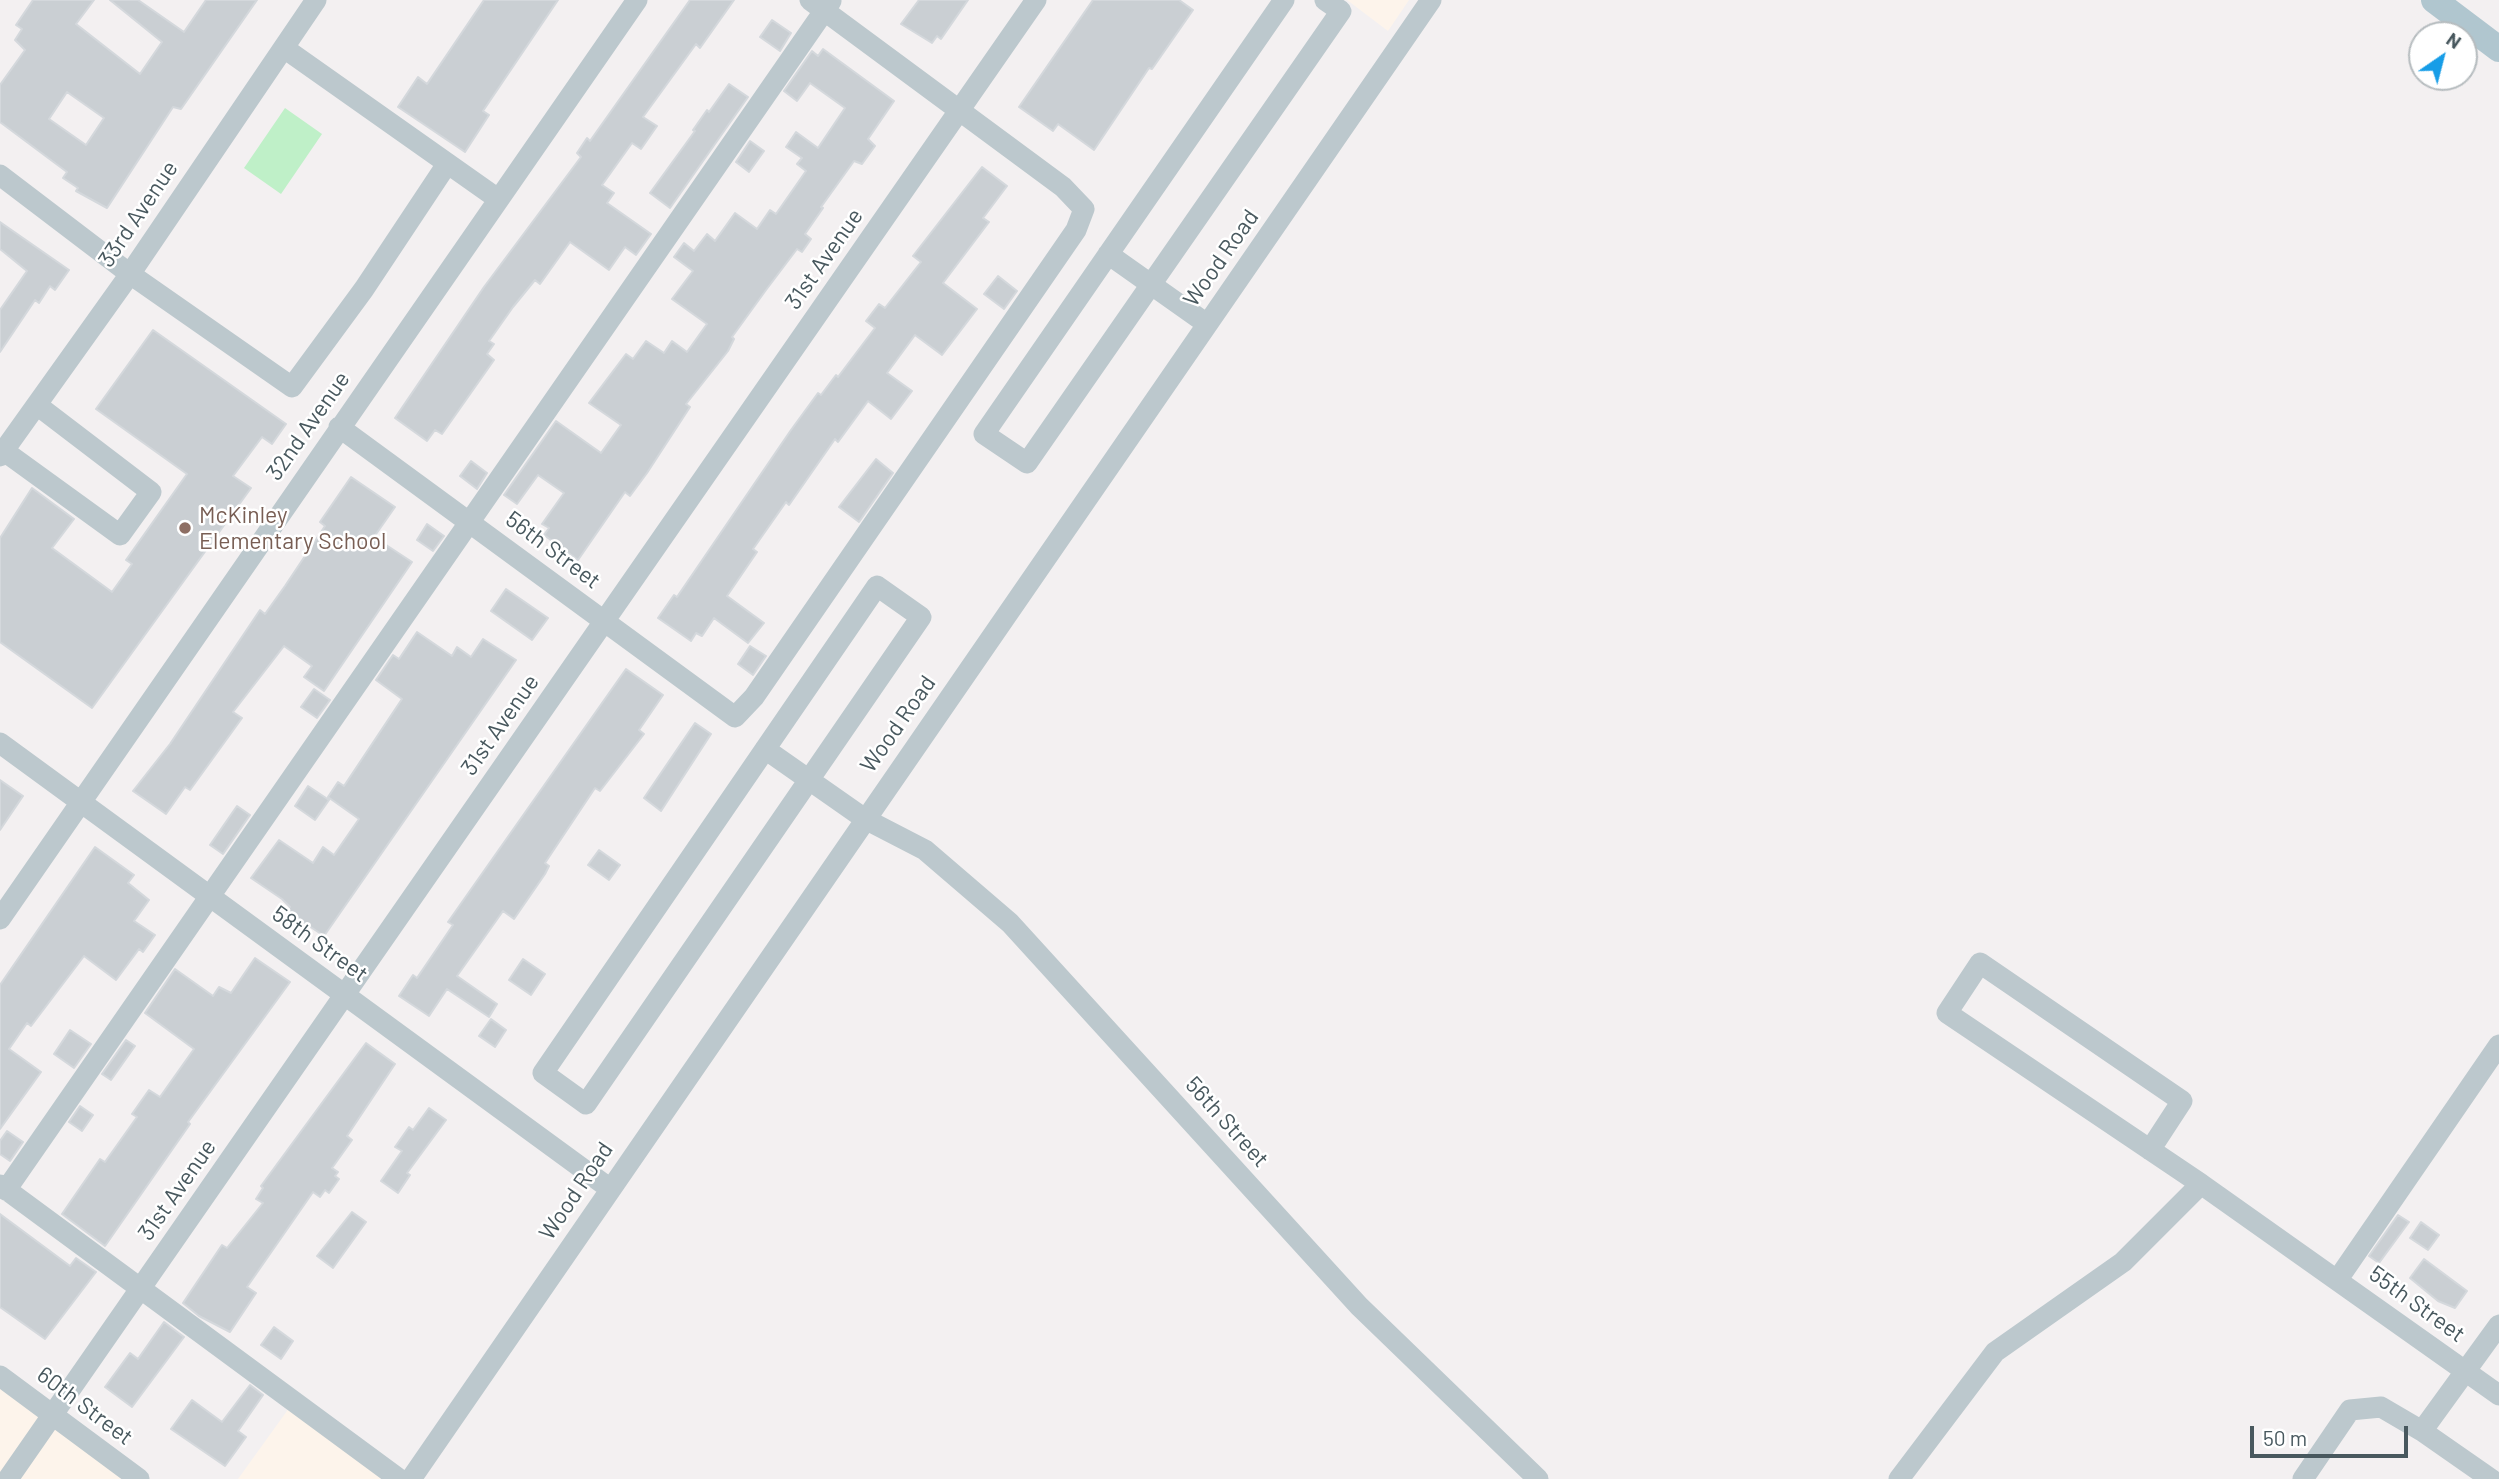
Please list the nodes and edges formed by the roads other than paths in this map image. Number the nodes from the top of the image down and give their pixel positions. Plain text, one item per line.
1 (316, 0) edge
2 (637, 0) edge
3 (1036, 0) edge
4 (1284, 0) edge
5 (1325, 0) edge
6 (2434, 0) edge
7 (822, 3) edge
8 (1420, 4) edge
9 (284, 48) junction
10 (2499, 49) edge
11 (959, 110) junction
12 (447, 163) junction
13 (0, 175) edge
14 (498, 199) junction
15 (1108, 254) junction
16 (130, 274) junction
17 (1151, 285) junction
18 (1207, 324) junction
19 (37, 405) junction
20 (339, 427) junction
21 (2, 453) edge
22 (470, 521) junction
23 (605, 621) junction
24 (0, 743) edge
25 (765, 749) junction
26 (807, 779) junction
27 (82, 802) junction
28 (864, 819) junction
29 (210, 896) junction
30 (0, 919) edge
31 (344, 994) junction
32 (2499, 1045) edge
33 (2150, 1150) junction
34 (2201, 1184) junction
35 (3, 1188) edge
36 (609, 1188) junction
37 (2338, 1279) junction
38 (140, 1290) junction
39 (2499, 1325) edge
40 (2466, 1373) junction
41 (0, 1376) edge
42 (2499, 1395) edge
43 (52, 1413) junction
44 (2422, 1431) junction
45 (8, 1479) edge
46 (139, 1479) edge
47 (400, 1479) edge
48 (411, 1479) edge
49 (1538, 1479) edge
50 (1899, 1479) edge
51 (2303, 1479) edge
52 (2491, 1479) edge

1 - 9 street, 33rd Avenue
2 - 14 street, 32nd Avenue
3 - 11 street, 31st Avenue
4 - 15 street
5 - 17 street
6 - 10 main road
7 - 11 street
7 - 22 street
8 - 18 street, Wood Road
9 - 12 street
9 - 16 street, 33rd Avenue
11 - 23 street, 31st Avenue
11 - 23 street, 56th Street
12 - 14 street
12 - 16 street
13 - 16 street
14 - 20 street, 32nd Avenue
15 - 17 street
15 - 17 street
16 - 19 street, 33rd Avenue
17 - 18 street
18 - 28 street, Wood Road
19 - 21 street, 33rd Avenue
19 - 21 street
20 - 22 street, 56th Street
20 - 27 street, 32nd Avenue
22 - 23 street, 56th Street
22 - 29 street
23 - 31 street, 31st Avenue
24 - 27 street, 58th Street
25 - 26 street, 56th Street
25 - 26 street
25 - 26 street
26 - 28 street, 56th Street
27 - 29 street, 58th Street
27 - 30 street, 32nd Avenue
28 - 36 street, Wood Road
28 - 49 street, 56th Street
29 - 31 street, 58th Street
29 - 35 street
31 - 36 street, 58th Street
31 - 38 street, 31st Avenue
32 - 37 street
33 - 33 street, 55th Street
33 - 34 street, 55th Street
34 - 37 street, 55th Street
34 - 50 street
35 - 38 street
36 - 48 street, Wood Road
37 - 40 street, 55th Street
38 - 43 street, 31st Avenue
38 - 47 street
39 - 40 street
40 - 42 street, 55th Street
40 - 44 street
41 - 43 street, 60th Street
43 - 45 street, 31st Avenue
43 - 46 street, 60th Street
44 - 51 street
44 - 52 street

